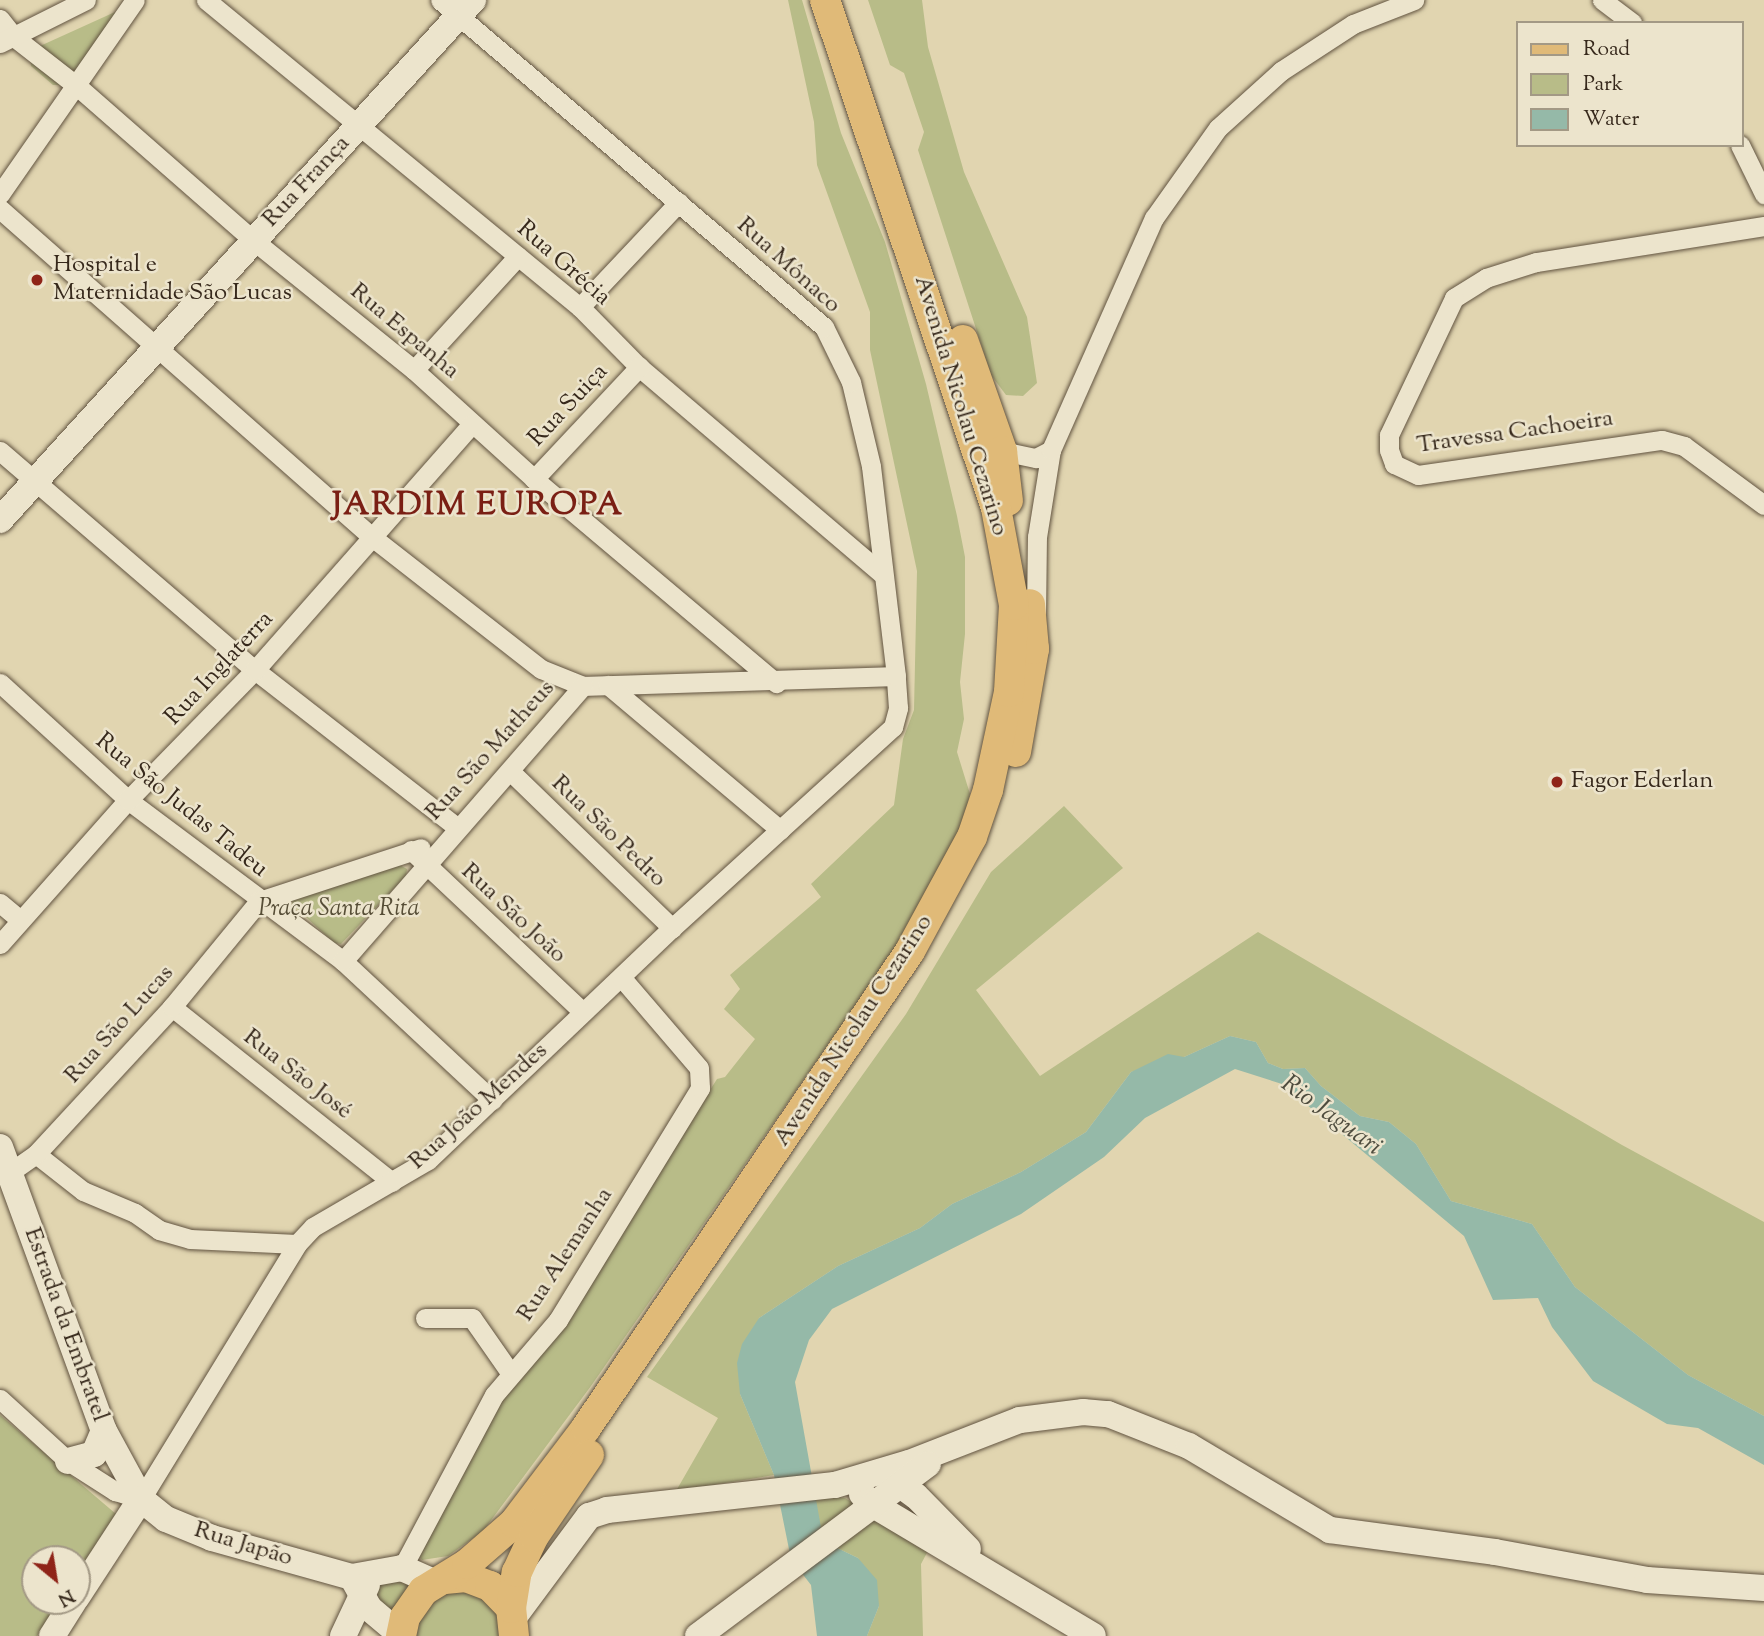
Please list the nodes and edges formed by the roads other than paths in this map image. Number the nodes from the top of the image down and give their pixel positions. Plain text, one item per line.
1 (86, 0) edge
2 (135, 0) edge
3 (206, 0) edge
4 (825, 0) edge
5 (846, 0) edge
6 (1414, 0) edge
7 (1601, 0) edge
8 (457, 5) edge
9 (0, 19) edge
10 (1629, 21) edge
11 (7, 40) edge
12 (77, 86) junction
13 (361, 125) junction
14 (1742, 147) edge
15 (0, 194) edge
16 (1764, 194) edge
17 (679, 202) junction
18 (0, 208) edge
19 (1764, 226) edge
20 (253, 240) junction
21 (518, 256) junction
22 (580, 307) junction
23 (156, 349) junction
24 (639, 367) junction
25 (414, 370) junction
26 (472, 424) junction
27 (1051, 450) junction
28 (0, 451) edge
29 (1002, 451) junction
30 (534, 479) junction
31 (33, 480) junction
32 (1764, 505) edge
33 (0, 520) edge
34 (372, 537) junction
35 (881, 573) junction
36 (1034, 649) junction
37 (255, 670) junction
38 (896, 676) junction
39 (0, 683) edge
40 (776, 683) junction
41 (608, 685) junction
42 (583, 686) junction
43 (892, 727) joint
44 (510, 771) junction
45 (128, 800) junction
46 (458, 828) junction
47 (780, 830) junction
48 (440, 845) junction
49 (411, 850) junction
50 (425, 865) junction
51 (259, 901) junction
52 (0, 903) edge
53 (19, 919) junction
54 (672, 928) junction
55 (0, 944) edge
56 (343, 961) junction
57 (621, 977) junction
58 (172, 1007) junction
59 (583, 1012) junction
60 (492, 1100) junction
61 (0, 1147) edge
62 (36, 1154) junction
63 (9, 1173) junction
64 (393, 1182) junction
65 (297, 1244) junction
66 (425, 1318) dead end
67 (511, 1374) junction
68 (0, 1399) edge
69 (104, 1431) junction
70 (68, 1461) junction
71 (891, 1478) junction
72 (843, 1483) junction
73 (141, 1499) junction
74 (872, 1504) junction
75 (402, 1568) junction
76 (91, 1576) edge
77 (994, 1576) junction
78 (440, 1580) junction
79 (362, 1581) junction
80 (1764, 1588) edge
81 (66, 1615) edge
82 (513, 1620) edge
83 (52, 1636) edge
84 (343, 1636) edge
85 (401, 1636) edge
86 (698, 1636) edge
87 (1093, 1636) edge

1 - 11 street
2 - 12 street
3 - 13 street, Rua Grécia
4 - 78 main road, Avenida Nicolau Cezarino
5 - 29 main road, Avenida Nicolau Cezarino
6 - 27 street
7 - 10 street
8 - 13 street, Rua França
8 - 17 street, Rua Mônaco
9 - 11 street, Rua Espanha
11 - 12 street, Rua Espanha
12 - 15 street
12 - 20 street, Rua Espanha
13 - 20 street, Rua França
13 - 21 street, Rua Grécia
14 - 16 street
17 - 22 street
17 - 35 street, Rua Mônaco
18 - 23 street
19 - 32 street, Travessa Cachoeira
20 - 23 street, Rua França
20 - 25 street, Rua Espanha
21 - 22 street, Rua Grécia
21 - 25 street
22 - 24 street, Rua Grécia
23 - 31 street, Rua França
23 - 34 street
24 - 30 street, Rua Suiça
24 - 35 street, Rua Grécia
25 - 26 street, Rua Espanha
26 - 30 street, Rua Espanha
26 - 34 street, Rua Inglaterra
27 - 29 street
27 - 36 street
28 - 31 street
29 - 36 main road, Avenida Nicolau Cezarino
30 - 40 street, Rua Espanha
31 - 33 street, Rua França
31 - 37 street
34 - 37 street, Rua Inglaterra
34 - 42 street
35 - 38 street, Rua Mônaco
36 - 82 main road, Avenida Nicolau Cezarino
37 - 45 street, Rua Inglaterra
37 - 46 street
38 - 40 street, Rua São Matheus
38 - 43 street, Rua Mônaco
39 - 45 street, Rua São Judas Tadeu
40 - 41 street, Rua São Matheus
41 - 42 street, Rua São Matheus
41 - 47 street
42 - 44 street, Rua São Matheus
43 - 47 street, Rua João Mendes
44 - 46 street, Rua São Matheus
44 - 54 street, Rua São Pedro
45 - 51 street, Rua São Judas Tadeu
45 - 53 street, Rua Inglaterra
46 - 48 street, Rua São Matheus
47 - 54 street, Rua João Mendes
48 - 49 street
48 - 50 street, Rua São Matheus
49 - 50 street, Rua São João
49 - 51 street
50 - 56 street, Rua São Matheus
50 - 59 street, Rua São João
51 - 56 street, Rua São Judas Tadeu
51 - 58 street, Rua São Lucas
52 - 53 street
53 - 55 street, Rua Inglaterra
54 - 57 street, Rua João Mendes
56 - 60 street, Rua São Judas Tadeu
57 - 59 street, Rua João Mendes
57 - 67 street, Rua Alemanha
58 - 62 street, Rua São Lucas
58 - 64 street, Rua São José
59 - 60 street, Rua João Mendes
60 - 64 street, Rua João Mendes
61 - 63 street, Estrada da Embratel
62 - 63 street, Rua São Lucas
62 - 65 street
63 - 69 street, Estrada da Embratel
64 - 65 street, Rua João Mendes
65 - 73 street, Rua João Mendes
66 - 67 street
67 - 75 street, Rua Alemanha
68 - 70 street
69 - 70 street
69 - 73 street, Estrada da Embratel
70 - 73 street
71 - 72 street
71 - 74 street
71 - 77 street
71 - 80 street
72 - 74 street
72 - 82 street
73 - 76 street, Rua João Mendes
73 - 79 street, Rua Japão
74 - 77 street
74 - 86 street
75 - 78 street
75 - 79 street
77 - 87 street
78 - 82 main road
78 - 85 main road, Avenida Nicolau Cezarino
79 - 84 street
79 - 85 street
81 - 83 street, Rua João Mendes

